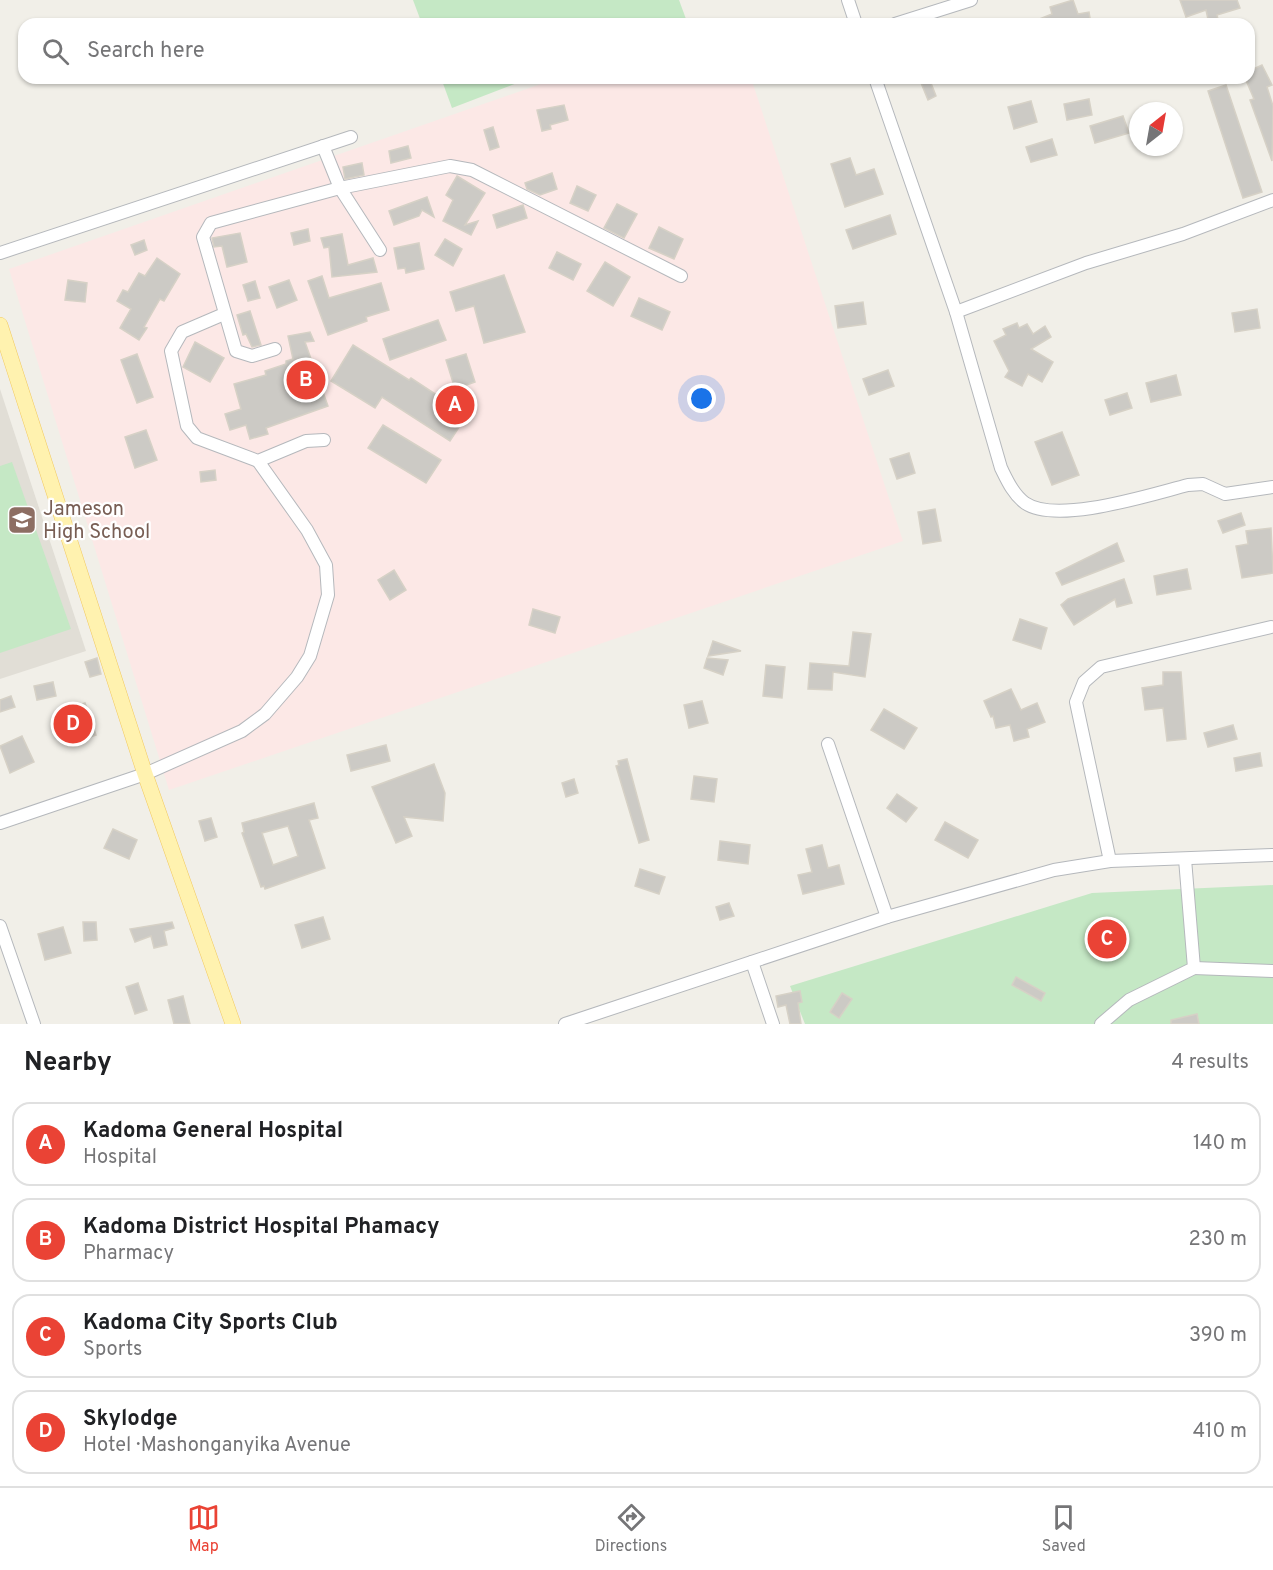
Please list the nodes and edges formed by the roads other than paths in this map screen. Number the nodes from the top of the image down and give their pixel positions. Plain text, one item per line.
1 (848, 0) edge
2 (971, 0) edge
3 (854, 18) edge
4 (914, 18) edge
5 (877, 84) edge
6 (351, 137) dead end
7 (323, 146) junction
8 (340, 188) junction
9 (1273, 200) edge
10 (380, 250) dead end
11 (0, 253) edge
12 (681, 276) dead end
13 (956, 312) junction
14 (224, 314) junction
15 (0, 325) edge
16 (275, 349) dead end
17 (324, 440) dead end
18 (258, 461) junction
19 (1273, 487) edge
20 (1271, 627) dead end
21 (828, 744) dead end
22 (145, 774) junction
23 (0, 823) edge
24 (1273, 855) edge
25 (1185, 859) junction
26 (1110, 861) junction
27 (887, 917) junction
28 (0, 926) edge
29 (752, 962) junction
30 (1194, 968) junction
31 (1273, 971) edge
32 (34, 1024) edge
33 (233, 1024) edge
34 (565, 1024) edge
35 (773, 1024) edge
36 (1101, 1024) edge

1 - 3 street
2 - 4 street
5 - 13 street
6 - 7 street
7 - 8 street
7 - 11 street
8 - 10 street
8 - 12 street
8 - 14 street
9 - 13 street
13 - 19 street
14 - 16 street
14 - 18 street
15 - 22 main road
17 - 18 street
18 - 22 street
20 - 26 street
21 - 27 street
22 - 23 street
22 - 33 main road
24 - 25 street
25 - 26 street
25 - 30 street
26 - 27 street
27 - 29 street
28 - 32 street
29 - 34 street
29 - 35 street
30 - 31 street
30 - 36 street

